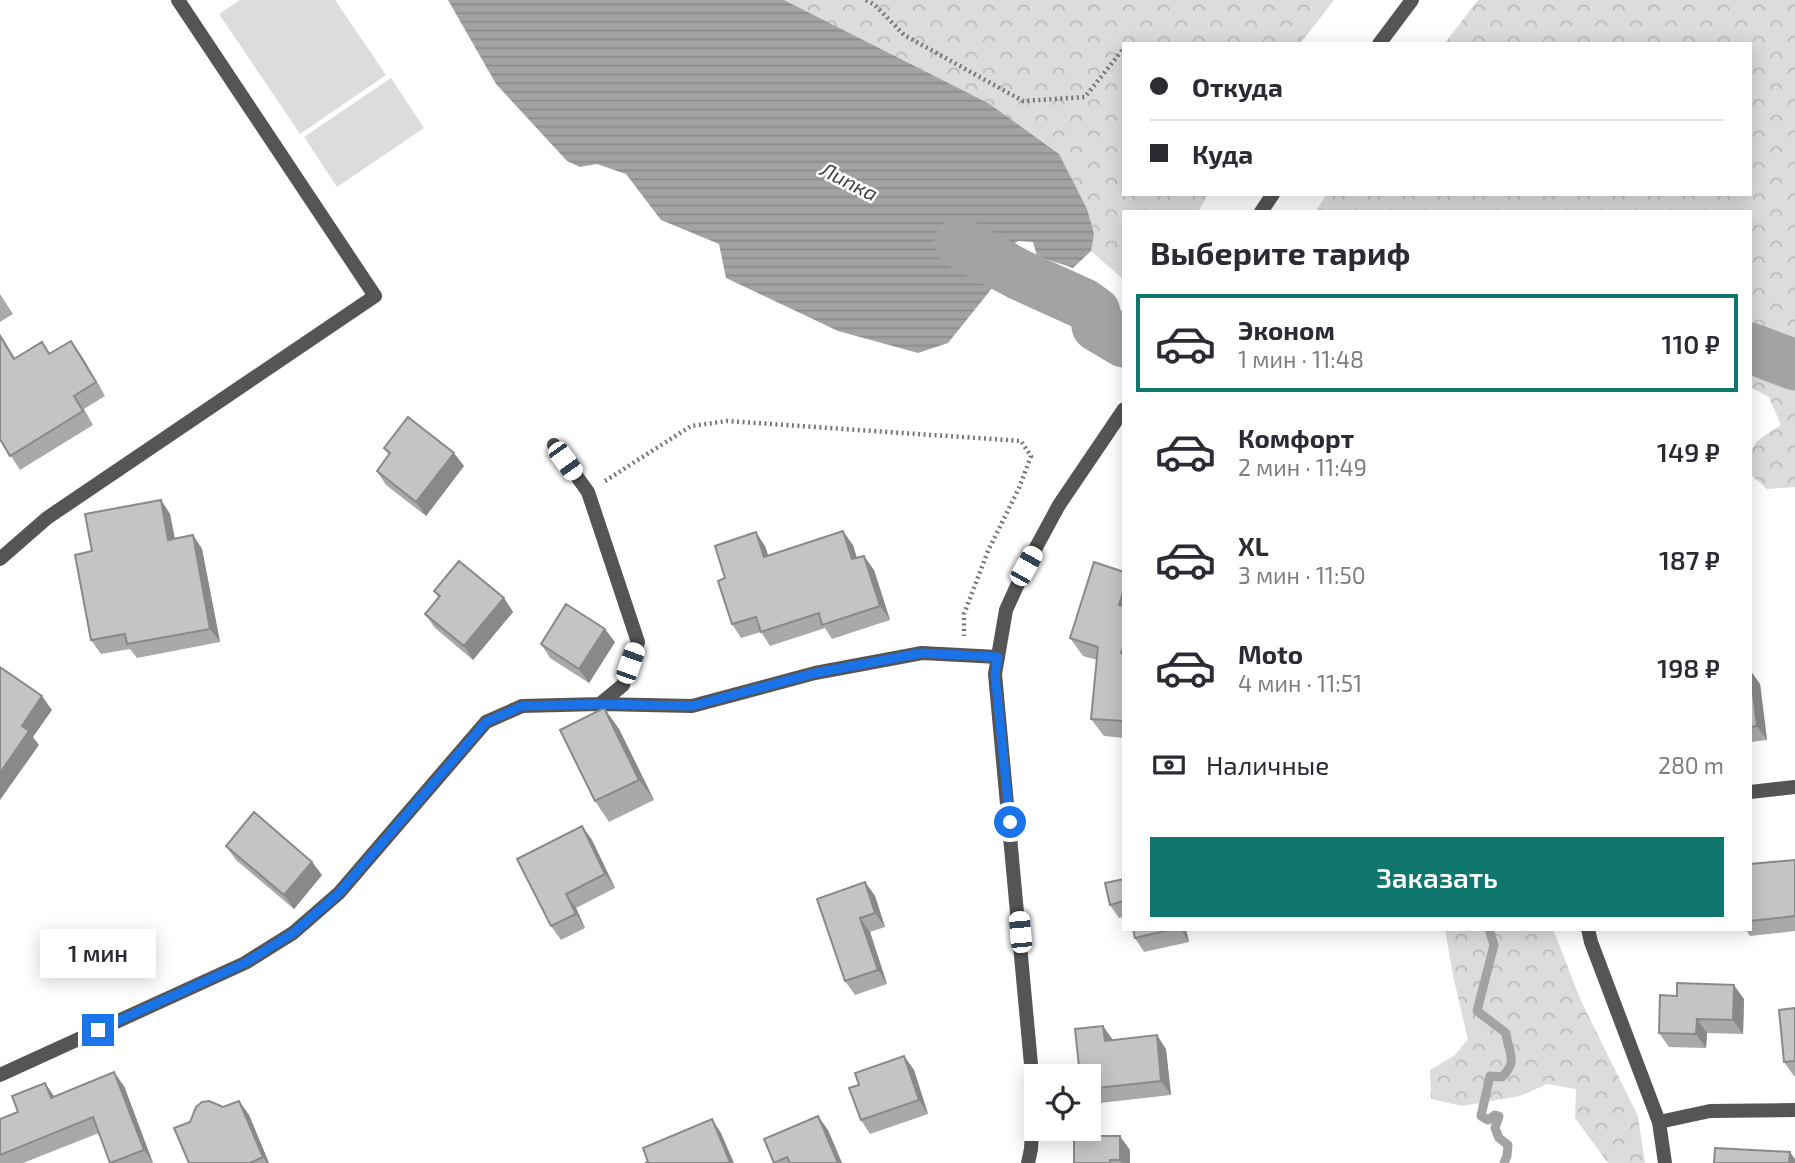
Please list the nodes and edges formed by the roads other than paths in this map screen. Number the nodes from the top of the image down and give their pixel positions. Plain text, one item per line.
1 (178, 0) edge
2 (1412, 0) edge
3 (1380, 42) edge
4 (1122, 412) edge
5 (554, 445) dead end
6 (0, 559) edge
7 (998, 657) junction
8 (600, 704) junction
9 (1795, 787) edge
10 (1752, 793) edge
11 (1588, 931) edge
12 (0, 1075) edge
13 (1795, 1110) edge
14 (1659, 1122) junction
15 (1028, 1163) edge
16 (1665, 1163) edge

1 - 6 street
2 - 3 street
4 - 7 street
5 - 8 street
7 - 8 street
7 - 15 street
8 - 12 street
9 - 10 street
11 - 14 street
13 - 14 street
14 - 16 street

